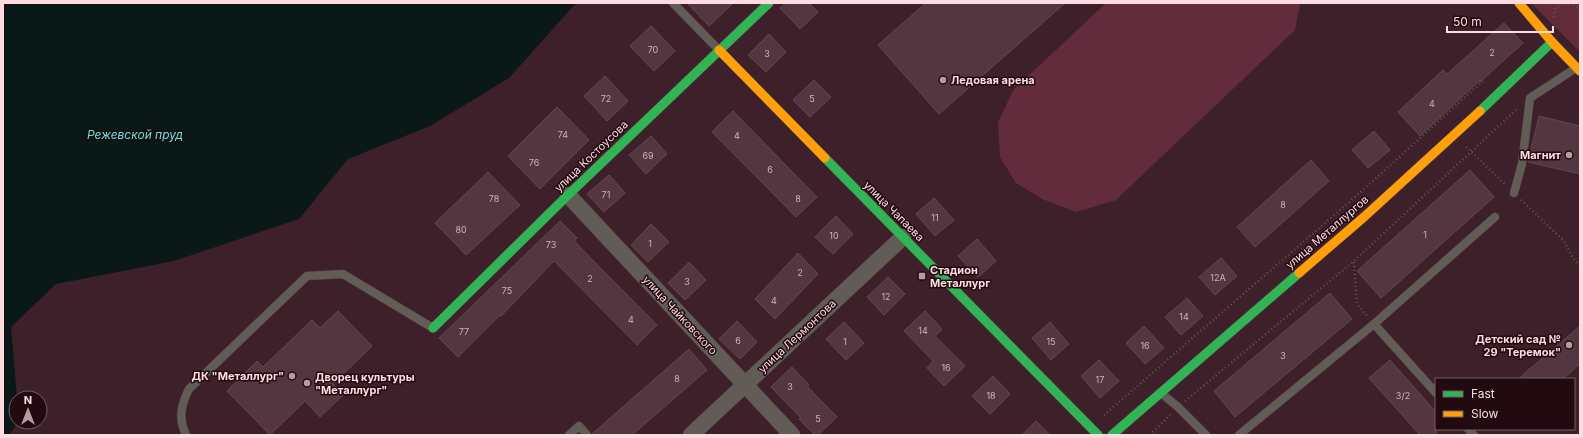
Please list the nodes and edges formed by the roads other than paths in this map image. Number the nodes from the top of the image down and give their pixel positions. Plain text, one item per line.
1 (673, 3) edge
2 (769, 3) edge
3 (1519, 3) edge
4 (1552, 42) junction
5 (719, 50) junction
6 (1578, 69) edge
7 (1514, 193) dead end
8 (568, 195) junction
9 (881, 200) dead end
10 (874, 207) junction
11 (1495, 217) dead end
12 (903, 237) junction
13 (1374, 324) junction
14 (433, 328) joint
15 (746, 385) junction
16 (1435, 392) edge
17 (1160, 393) junction
18 (186, 435) edge
19 (569, 435) edge
20 (587, 435) edge
21 (691, 435) edge
22 (792, 435) edge
23 (1098, 435) edge
24 (1112, 435) edge
25 (1206, 435) edge
26 (1239, 435) edge

1 - 5 lane, улица Чапаева
2 - 5 street, улица Костоусова
3 - 4 street
4 - 6 street
4 - 17 street, улица Металлургов
5 - 8 street, улица Костоусова
5 - 10 street, улица Чапаева
6 - 7 lane
8 - 14 street, улица Костоусова
8 - 15 street, улица Чайковского
9 - 10 street
10 - 12 street, улица Чапаева
11 - 13 lane
12 - 15 street, улица Лермонтова
12 - 23 street, улица Чапаева
13 - 16 lane
13 - 26 lane
14 - 18 lane
15 - 21 street, улица Лермонтова
15 - 22 street, улица Чайковского
17 - 24 street, улица Металлургов
17 - 25 lane
19 - 20 lane

